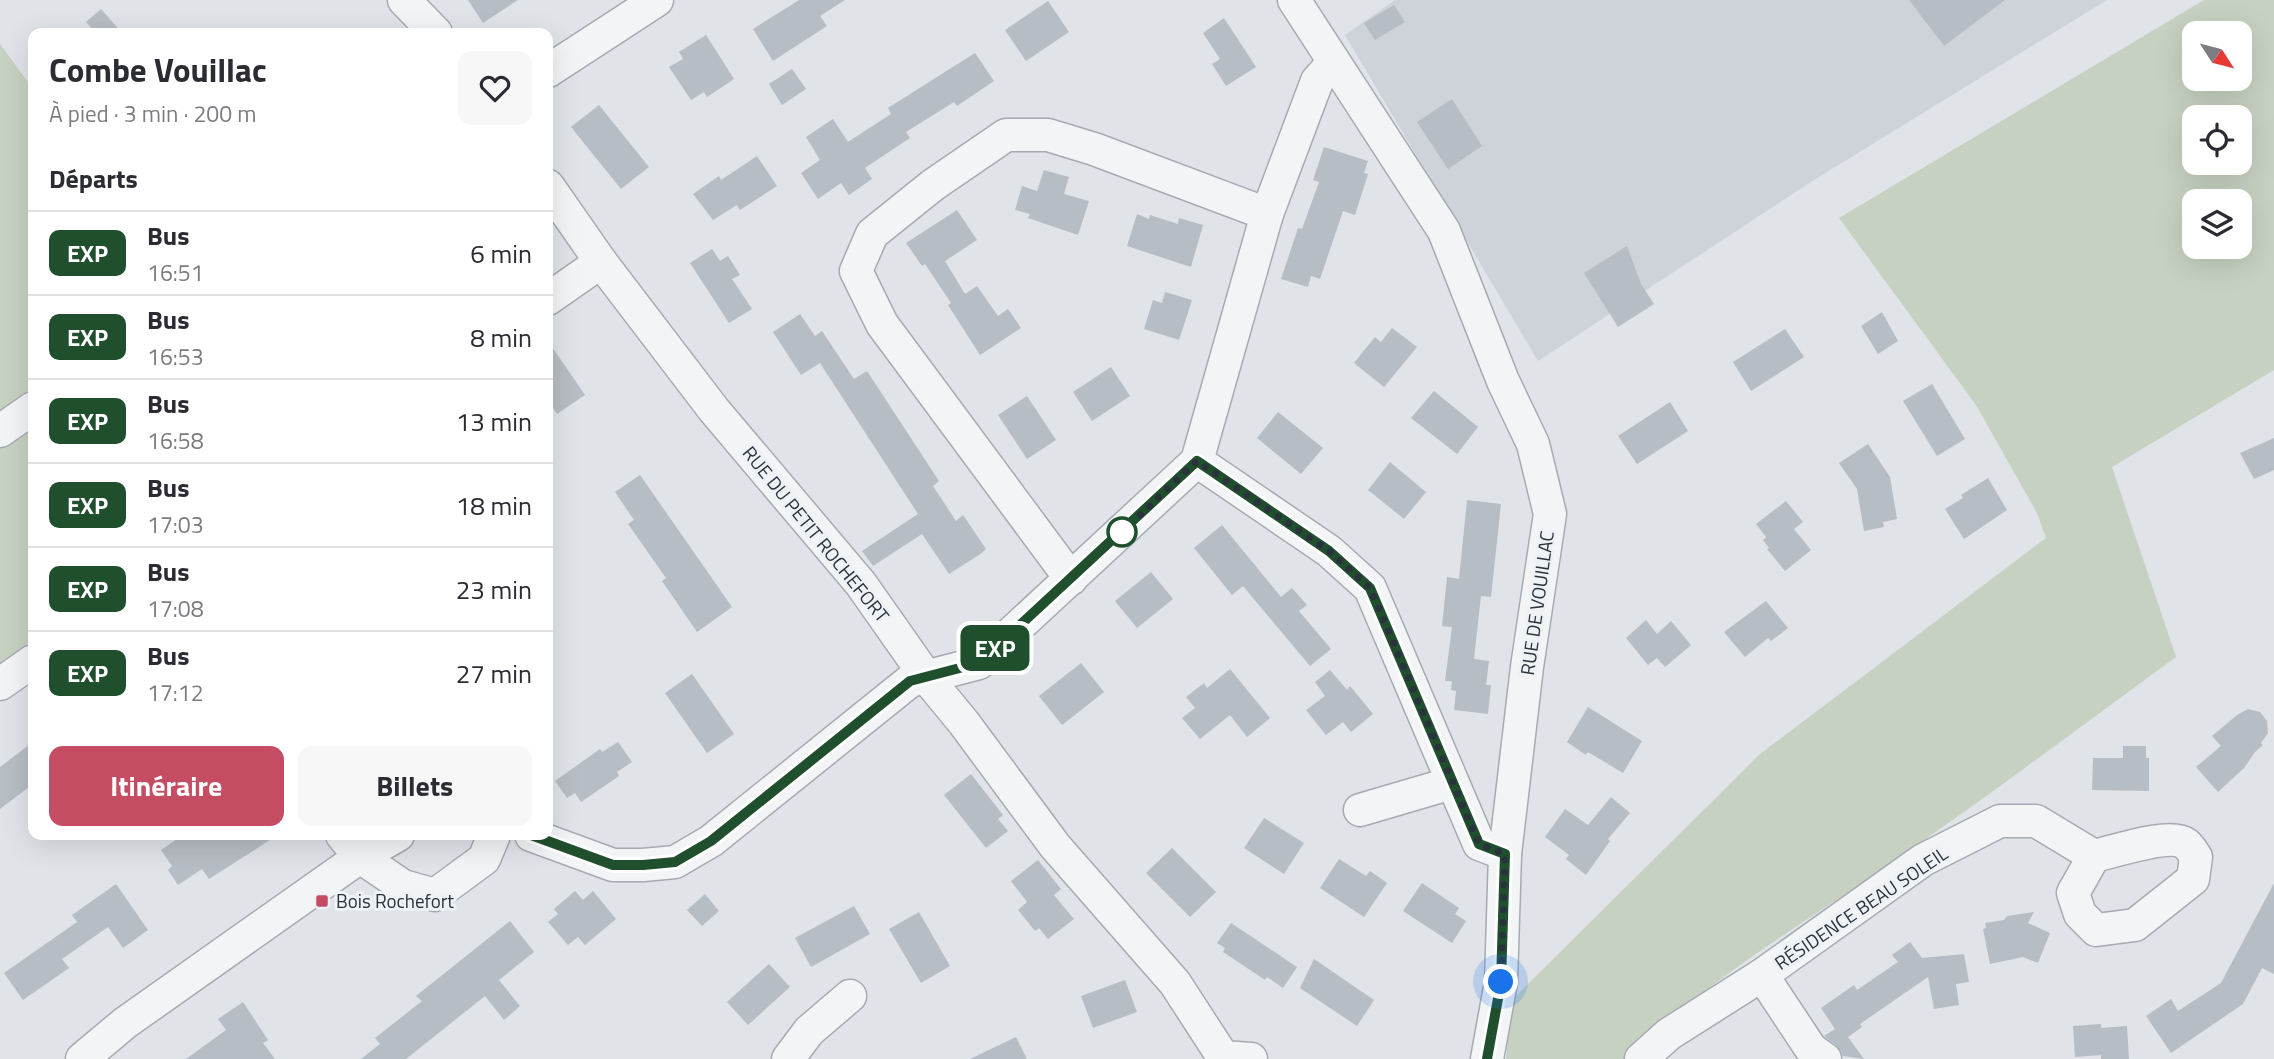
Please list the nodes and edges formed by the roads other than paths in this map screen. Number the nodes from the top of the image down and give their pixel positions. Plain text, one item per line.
1 (404, 0) edge
2 (657, 0) edge
3 (1294, 0) edge
4 (431, 28) edge
5 (1334, 62) junction
6 (553, 68) edge
7 (553, 193) edge
8 (1267, 214) junction
9 (601, 262) junction
10 (553, 296) edge
11 (28, 411) edge
12 (0, 431) edge
13 (1197, 461) junction
14 (1071, 579) junction
15 (28, 664) edge
16 (927, 678) junction
17 (0, 684) edge
18 (1452, 783) junction
19 (1360, 810) dead end
20 (377, 840) edge
21 (492, 840) edge
22 (545, 840) edge
23 (351, 846) edge
24 (1505, 854) junction
25 (2094, 856) dead end
26 (1762, 975) junction
27 (850, 996) dead end
28 (1237, 1058) edge
29 (82, 1059) edge
30 (788, 1059) edge
31 (1192, 1059) edge
32 (1487, 1059) edge
33 (1641, 1059) edge
34 (1825, 1059) edge

1 - 4 street
2 - 6 street
3 - 5 street, RUE DE VOUILLAC
5 - 8 street
5 - 24 street, RUE DE VOUILLAC
7 - 9 street, RUE DU PETIT ROCHEFORT
8 - 13 street
8 - 14 street
9 - 10 street
9 - 16 street, RUE DU PETIT ROCHEFORT
11 - 12 street
13 - 14 street
13 - 18 street
14 - 16 street
15 - 17 street
16 - 22 street
16 - 28 street, RUE DU PETIT ROCHEFORT
18 - 19 street
18 - 24 street
20 - 23 street
21 - 23 street
23 - 29 street
24 - 32 street, RUE DE VOUILLAC
25 - 26 street, RÉSIDENCE BEAU SOLEIL
26 - 33 street, RÉSIDENCE BEAU SOLEIL
26 - 34 street
27 - 30 street
28 - 31 street

